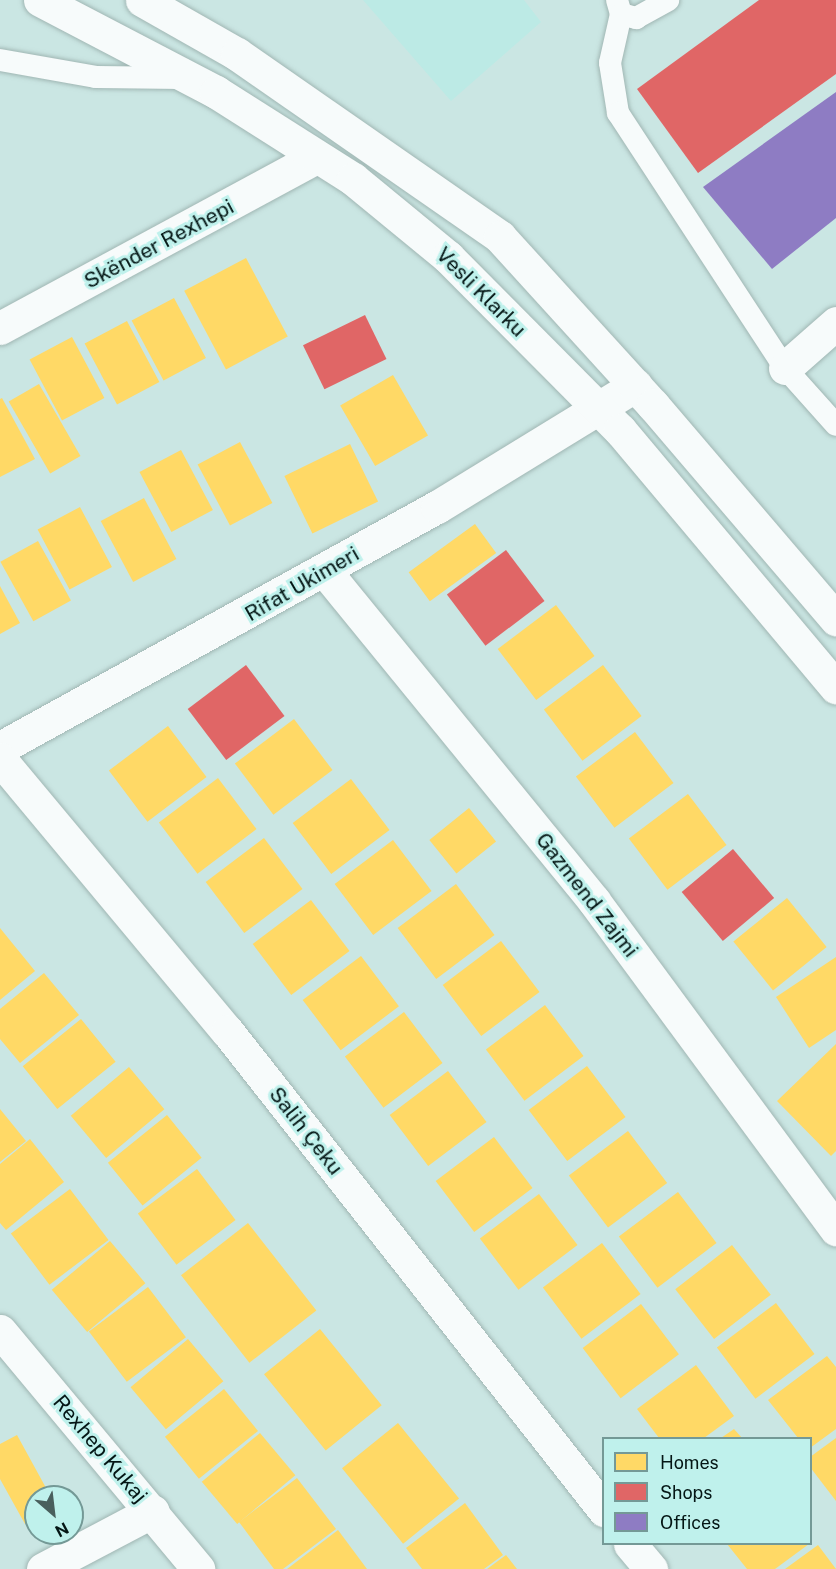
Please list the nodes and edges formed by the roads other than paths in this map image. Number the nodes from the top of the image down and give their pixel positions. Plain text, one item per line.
1 (40, 0) edge
2 (142, 0) edge
3 (668, 0) edge
4 (619, 7) edge
5 (0, 60) edge
6 (187, 78) junction
7 (316, 157) junction
8 (836, 323) edge
9 (0, 328) edge
10 (785, 368) junction
11 (636, 386) junction
12 (599, 411) junction
13 (836, 425) edge
14 (325, 571) junction
15 (836, 620) edge
16 (836, 687) edge
17 (0, 748) edge
18 (0, 759) edge
19 (836, 1229) edge
20 (0, 1331) edge
21 (602, 1509) edge
22 (153, 1511) junction
23 (631, 1545) edge
24 (43, 1569) edge
25 (198, 1569) edge
26 (651, 1569) edge

1 - 6 street, Vesli Klarku
2 - 11 street
3 - 4 lane
4 - 10 lane
5 - 6 lane
6 - 7 street, Vesli Klarku
7 - 9 street, Skënder Rexhepi
7 - 12 street, Vesli Klarku
8 - 10 street
10 - 13 lane
11 - 12 street, Rifat Ukimeri
11 - 15 street
12 - 14 street, Rifat Ukimeri
12 - 16 street, Vesli Klarku
14 - 17 street, Rifat Ukimeri
14 - 19 street, Gazmend Zajmi
18 - 21 street, Salih Çeku
20 - 22 street, Rexhep Kukaj
22 - 24 street
22 - 25 street, Rexhep Kukaj
23 - 26 street

